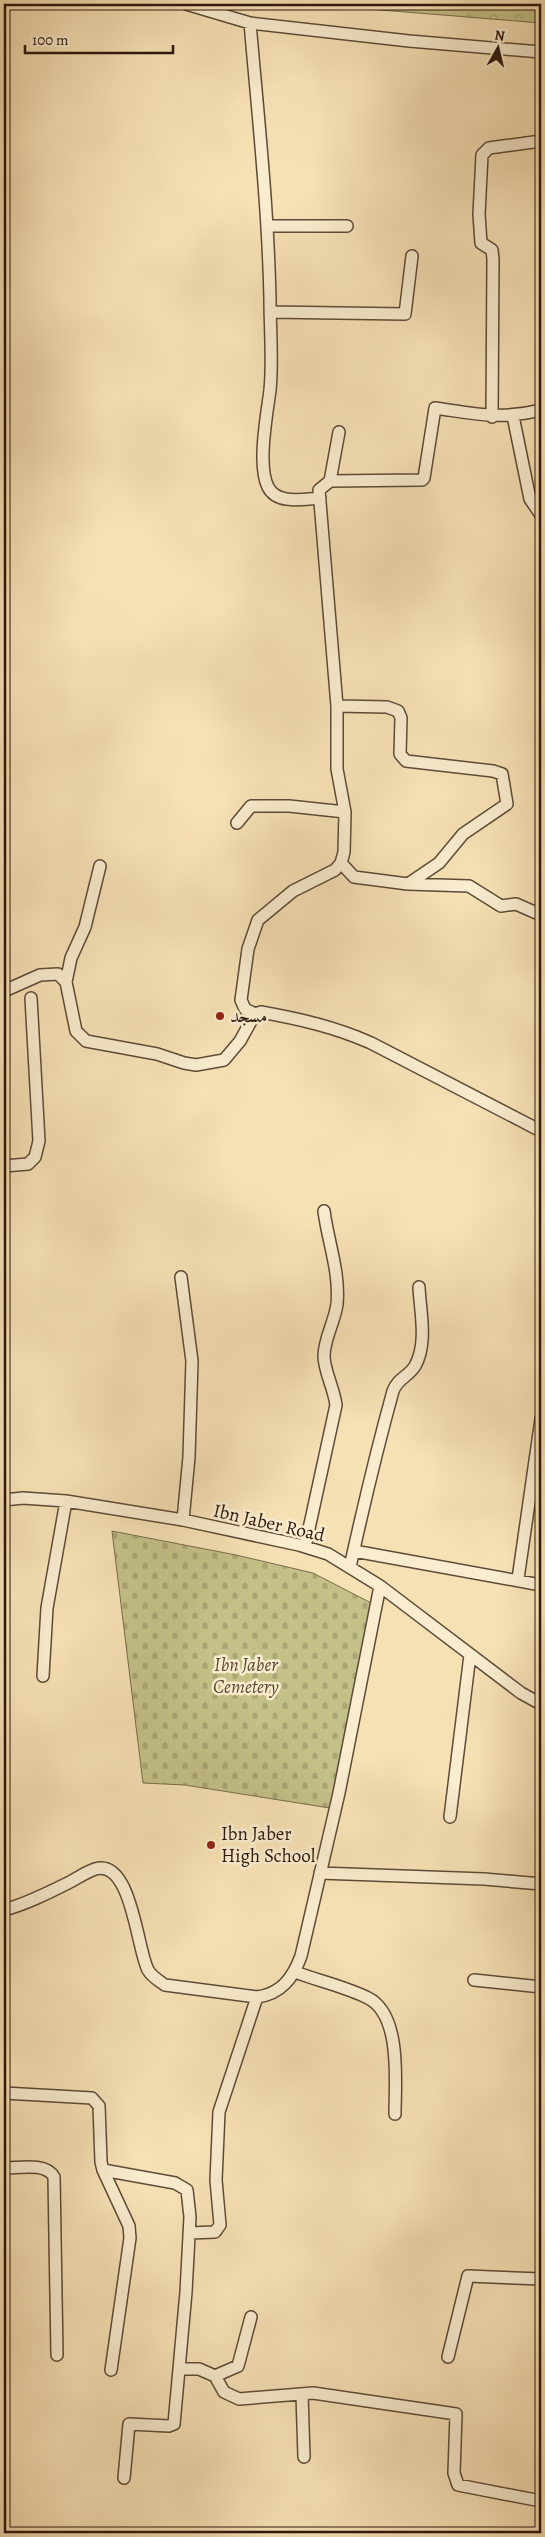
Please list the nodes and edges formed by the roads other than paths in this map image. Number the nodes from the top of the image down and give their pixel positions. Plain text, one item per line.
1 (186, 4) edge
2 (250, 23) junction
3 (541, 52) edge
4 (541, 141) edge
5 (268, 226) junction
6 (347, 226) dead end
7 (412, 256) dead end
8 (270, 312) junction
9 (541, 410) edge
10 (492, 416) junction
11 (514, 416) junction
12 (339, 432) dead end
13 (330, 480) junction
14 (320, 498) junction
15 (541, 515) edge
16 (337, 706) junction
17 (345, 812) junction
18 (237, 823) dead end
19 (342, 863) junction
20 (100, 866) dead end
21 (408, 884) junction
22 (541, 915) edge
23 (66, 982) junction
24 (4, 991) edge
25 (31, 998) dead end
26 (255, 1014) junction
27 (541, 1131) edge
28 (4, 1166) edge
29 (324, 1211) dead end
30 (181, 1277) dead end
31 (419, 1287) dead end
32 (541, 1420) edge
33 (4, 1500) edge
34 (66, 1501) junction
35 (183, 1520) junction
36 (305, 1547) junction
37 (354, 1551) junction
38 (350, 1566) junction
39 (518, 1579) junction
40 (541, 1585) edge
41 (380, 1586) junction
42 (470, 1655) junction
43 (43, 1676) dead end
44 (541, 1704) edge
45 (450, 1817) dead end
46 (320, 1873) junction
47 (541, 1884) edge
48 (4, 1910) edge
49 (295, 1972) junction
50 (474, 1980) dead end
51 (541, 1987) edge
52 (256, 1997) junction
53 (4, 2093) edge
54 (395, 2114) dead end
55 (4, 2168) edge
56 (103, 2170) junction
57 (189, 2233) junction
58 (541, 2279) edge
59 (251, 2317) dead end
60 (57, 2355) dead end
61 (448, 2358) dead end
62 (180, 2369) junction
63 (111, 2370) dead end
64 (215, 2376) junction
65 (302, 2394) junction
66 (304, 2457) dead end
67 (124, 2478) dead end
68 (541, 2501) edge

1 - 2 street
2 - 3 street
2 - 5 street
4 - 10 street
5 - 6 street
5 - 8 street
7 - 8 street
8 - 14 street
9 - 11 street
10 - 11 street
10 - 13 street
11 - 15 street
12 - 13 street
13 - 14 street
14 - 16 street
16 - 17 street
16 - 21 street
17 - 18 street
17 - 19 street
19 - 21 street
19 - 26 street
20 - 23 street
21 - 22 street
23 - 24 street
23 - 26 street
25 - 28 street
26 - 27 street
29 - 36 street
30 - 35 street
31 - 37 street
32 - 39 street
33 - 34 street, Ibn Jaber Road
34 - 35 street, Ibn Jaber Road
34 - 43 street
35 - 36 street, Ibn Jaber Road
36 - 38 street, Ibn Jaber Road
37 - 38 street
37 - 39 street
38 - 41 street, Ibn Jaber Road
39 - 40 street
41 - 42 street, Ibn Jaber Road
41 - 46 street
42 - 44 street, Ibn Jaber Road
42 - 45 street
46 - 47 street
46 - 49 street
48 - 52 street
49 - 52 street
49 - 54 street
50 - 51 street
52 - 57 street
53 - 56 street
55 - 60 street
56 - 57 street
56 - 63 street
57 - 62 street
58 - 61 street
59 - 64 street
62 - 64 street
62 - 67 street
64 - 65 street
65 - 66 street
65 - 68 street

